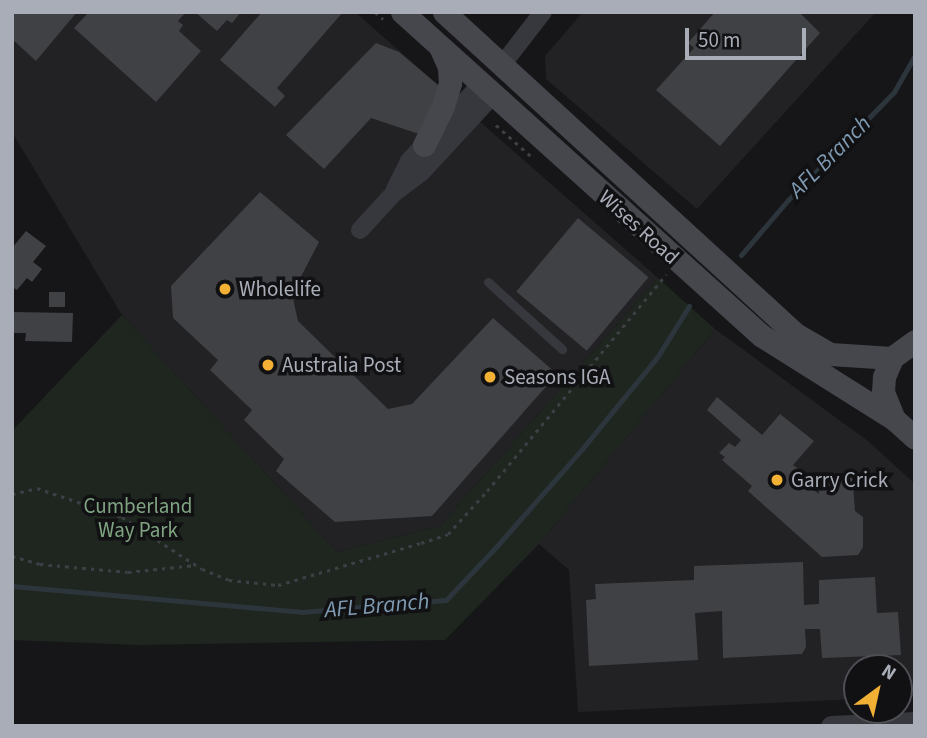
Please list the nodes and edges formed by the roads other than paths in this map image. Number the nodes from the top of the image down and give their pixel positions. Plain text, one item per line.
1 (402, 12) edge
2 (444, 12) edge
3 (543, 12) edge
4 (440, 47) junction
5 (502, 65) junction
6 (487, 89) junction
7 (424, 145) junction
8 (394, 193) junction
9 (360, 230) dead end
10 (488, 282) dead end
11 (915, 341) edge
12 (562, 349) dead end
13 (892, 358) junction
14 (894, 419) junction
15 (915, 438) edge
16 (915, 722) edge
17 (831, 726) edge

1 - 4 main road, Wises Road
2 - 5 main road, Wises Road
3 - 5 street
4 - 6 main road, Wises Road
4 - 7 main road
5 - 6 main road
5 - 13 main road, Wises Road
6 - 7 street
6 - 8 street
6 - 14 main road, Wises Road
7 - 8 street
8 - 9 street
10 - 12 lane
11 - 13 main road
13 - 14 main road
14 - 15 main road, Wises Road
16 - 17 street

